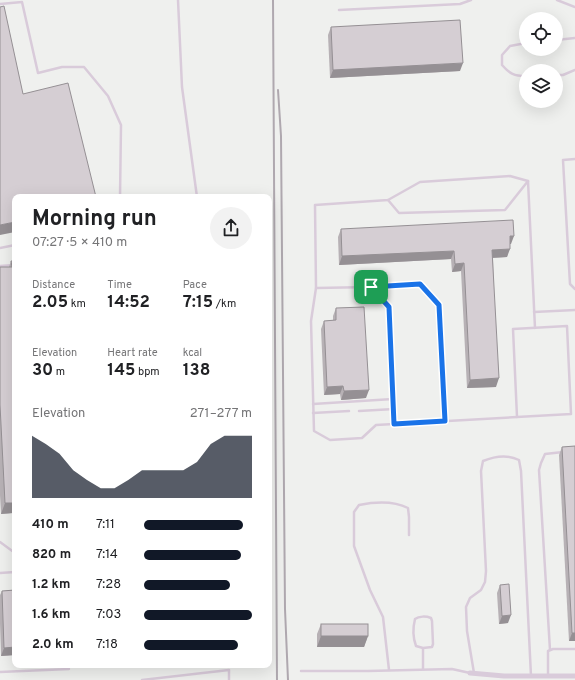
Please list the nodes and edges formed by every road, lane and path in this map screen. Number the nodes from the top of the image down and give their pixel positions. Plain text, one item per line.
1 (178, 0) edge
2 (471, 0) edge
3 (557, 0) edge
4 (0, 4) edge
5 (575, 7) edge
6 (339, 10) dead end
7 (575, 38) edge
8 (563, 39) edge
9 (519, 44) edge
10 (575, 70) edge
11 (563, 75) edge
12 (519, 76) edge
13 (575, 159) edge
14 (528, 181) junction
15 (120, 194) edge
16 (197, 194) edge
17 (388, 200) junction
18 (12, 246) edge
19 (0, 248) edge
20 (12, 265) edge
21 (1, 266) edge
22 (371, 287) junction
23 (316, 288) junction
24 (575, 289) edge
25 (575, 310) edge
26 (534, 312) junction
27 (535, 328) junction
28 (393, 399) junction
29 (313, 404) junction
30 (394, 409) junction
31 (349, 411) dead end
32 (359, 411) dead end
33 (313, 413) junction
34 (517, 417) junction
35 (445, 421) junction
36 (394, 424) junction
37 (568, 451) edge
38 (409, 535) dead end
39 (0, 542) edge
40 (12, 551) edge
41 (12, 572) edge
42 (0, 573) edge
43 (423, 648) junction
44 (575, 649) edge
45 (550, 650) junction
46 (69, 669) dead end
47 (423, 669) junction
48 (389, 670) junction
49 (301, 671) dead end
50 (0, 672) edge
51 (472, 673) junction
52 (531, 676) junction
53 (548, 676) junction
54 (575, 676) edge
55 (142, 680) edge
56 (229, 680) edge

1 - 16 lane
2 - 6 lane
3 - 5 lane
4 - 15 lane
7 - 8 lane
9 - 12 lane
10 - 11 lane
13 - 24 lane
14 - 17 lane
14 - 17 lane
14 - 26 lane
17 - 23 lane
18 - 19 lane
20 - 21 lane
22 - 23 lane
22 - 28 lane
22 - 35 lane
23 - 29 lane
25 - 26 lane
26 - 27 lane
27 - 34 lane
27 - 34 lane
28 - 29 lane
28 - 30 lane
29 - 33 lane
30 - 32 lane
30 - 36 lane
31 - 33 lane
33 - 36 lane
34 - 35 lane
35 - 36 lane
37 - 45 lane
38 - 48 lane
39 - 40 lane
41 - 42 lane
43 - 43 lane
43 - 47 lane
44 - 45 lane
45 - 53 lane
46 - 50 lane
47 - 48 lane
47 - 51 lane
48 - 49 lane
51 - 52 street
51 - 52 lane
52 - 53 street
53 - 54 street
55 - 56 lane

